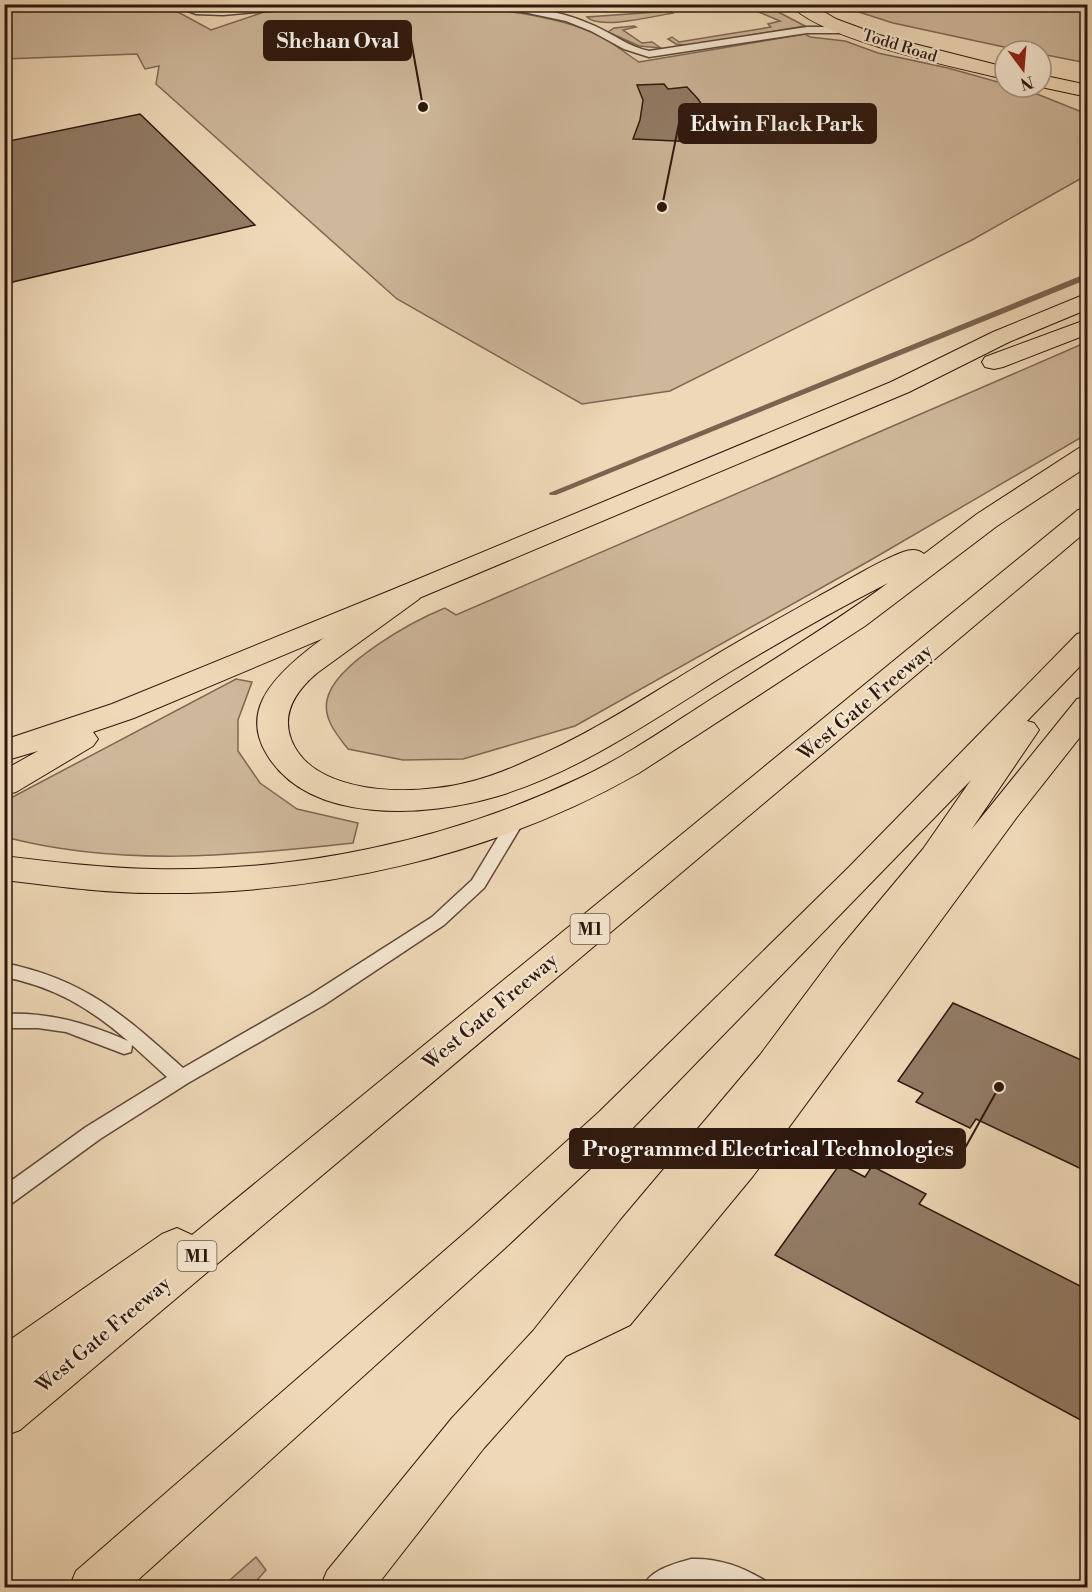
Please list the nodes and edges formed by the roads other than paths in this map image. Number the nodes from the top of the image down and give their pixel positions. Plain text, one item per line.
1 (174, 4) edge
2 (342, 4) edge
3 (490, 4) edge
4 (799, 5) edge
5 (852, 30) junction
6 (993, 54) edge
7 (1053, 67) edge
8 (993, 70) edge
9 (1088, 74) edge
10 (1053, 84) edge
11 (1088, 92) edge
12 (1088, 300) edge
13 (1088, 326) edge
14 (900, 387) junction
15 (1088, 454) edge
16 (1088, 516) edge
17 (986, 521) junction
18 (409, 593) junction
19 (1084, 644) edge
20 (1088, 706) edge
21 (123, 711) junction
22 (4, 751) edge
23 (4, 784) edge
24 (518, 818) junction
25 (4, 868) edge
26 (4, 970) edge
27 (4, 1021) edge
28 (124, 1047) dead end
29 (181, 1078) junction
30 (389, 1095) junction
31 (4, 1198) edge
32 (549, 1345) junction
33 (4, 1370) edge
34 (4, 1416) edge
35 (750, 1584) edge
36 (93, 1587) edge
37 (344, 1587) edge
38 (654, 1587) edge

1 - 2 lane
3 - 5 lane
4 - 5 main road, Todd Road
4 - 6 main road, Todd Road
5 - 8 main road, Todd Road
7 - 9 main road
10 - 11 main road
12 - 14 main road
13 - 14 main road
14 - 18 main road
15 - 17 main road
16 - 30 main road, West Gate Freeway / M1
17 - 18 main road
17 - 24 main road
18 - 21 main road
19 - 32 main road
19 - 36 main road
20 - 32 main road
21 - 22 main road
21 - 23 main road
24 - 25 main road
24 - 29 lane
26 - 29 lane
27 - 28 lane
29 - 31 lane
30 - 33 main road, M1
30 - 34 main road, West Gate Freeway / M1
32 - 37 main road
35 - 38 lane

